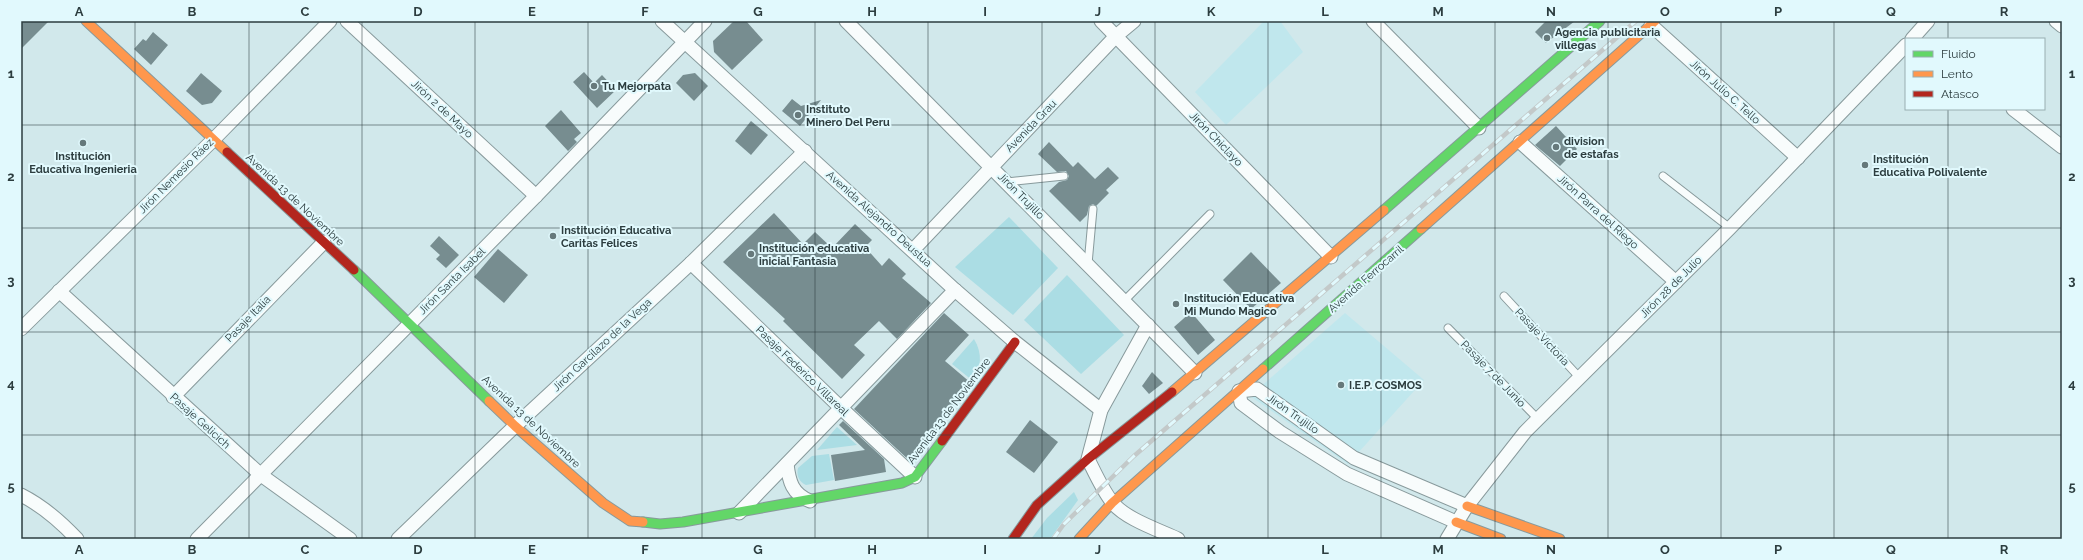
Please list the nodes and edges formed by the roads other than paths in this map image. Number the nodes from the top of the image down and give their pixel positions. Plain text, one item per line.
1 (86, 21) edge
2 (330, 21) edge
3 (348, 21) edge
4 (662, 21) edge
5 (705, 21) edge
6 (846, 21) edge
7 (1101, 21) edge
8 (1134, 21) edge
9 (1373, 21) edge
10 (1600, 21) edge
11 (1928, 21) edge
12 (2056, 21) edge
13 (1653, 23) edge
14 (2062, 26) edge
15 (1116, 36) junction
16 (1916, 37) edge
17 (685, 42) junction
18 (1905, 46) edge
19 (2014, 110) edge
20 (1479, 128) junction
21 (213, 140) junction
22 (1520, 142) junction
23 (2062, 147) edge
24 (805, 151) junction
25 (1798, 158) junction
26 (992, 167) junction
27 (1064, 176) dead end
28 (1662, 176) dead end
29 (1007, 182) junction
30 (536, 196) junction
31 (1093, 209) dead end
32 (1210, 214) dead end
33 (1730, 228) junction
34 (324, 242) junction
35 (913, 250) junction
36 (1331, 257) junction
37 (691, 263) junction
38 (1088, 264) junction
39 (1676, 282) junction
40 (955, 290) junction
41 (59, 292) junction
42 (1504, 296) dead end
43 (1124, 301) junction
44 (410, 323) junction
45 (1148, 325) junction
46 (1448, 328) dead end
47 (21, 329) edge
48 (1015, 342) junction
49 (1195, 373) junction
50 (1256, 375) junction
51 (1580, 378) junction
52 (1257, 389) junction
53 (173, 396) junction
54 (1240, 397) junction
55 (1225, 403) joint
56 (841, 408) junction
57 (1101, 410) junction
58 (1538, 419) junction
59 (515, 426) junction
60 (1088, 458) junction
61 (786, 464) junction
62 (261, 475) junction
63 (915, 477) junction
64 (21, 495) edge
65 (810, 501) junction
66 (1112, 503) junction
67 (1467, 506) junction
68 (738, 514) junction
69 (1456, 522) junction
70 (77, 539) edge
71 (197, 539) edge
72 (350, 539) edge
73 (398, 539) edge
74 (1013, 539) edge
75 (1079, 539) edge
76 (1178, 539) edge
77 (1447, 539) edge
78 (1501, 539) edge
79 (1560, 539) edge

1 - 21 main road, Avenida 13 de Noviembre
2 - 21 street, Jirón Nemesio Ráez
3 - 30 street, Jirón 2 de Mayo
4 - 17 street, Avenida Alejandro Deustua
5 - 17 street, Jirón Santa Isabel
6 - 26 street, Jirón Trujillo
7 - 15 street, Jirón Chiclayo
8 - 15 street, Avenida Grau
9 - 20 street
10 - 20 main road
11 - 16 street
12 - 14 street
13 - 22 main road, Avenida Ferrocarril
13 - 25 street, Jirón Julio C. Tello
15 - 26 street, Avenida Grau
15 - 36 street, Jirón Chiclayo
17 - 24 street, Avenida Alejandro Deustua
17 - 30 street, Jirón Santa Isabel
18 - 25 street, Jirón 28 de Julio
19 - 23 street
20 - 36 main road
21 - 34 main road, Avenida 13 de Noviembre
21 - 41 street, Jirón Nemesio Ráez
22 - 39 street, Jirón Parra del Riego
22 - 50 main road, Avenida Ferrocarril
24 - 35 street, Avenida Alejandro Deustua
24 - 37 street, Jirón Garcilazo de la Vega
25 - 33 street, Jirón 28 de Julio
26 - 29 street, Jirón Trujillo
26 - 35 street, Avenida Grau
27 - 29 lane
28 - 33 lane
29 - 38 street, Jirón Trujillo
30 - 44 street, Jirón Santa Isabel
31 - 38 lane
32 - 43 lane
33 - 39 street, Jirón 28 de Julio
34 - 44 main road, Avenida 13 de Noviembre
34 - 53 street, Pasaje Italia
35 - 40 street, Avenida Alejandro Deustua
36 - 49 main road
37 - 56 street, Pasaje Federico Villareal
37 - 59 street, Jirón Garcilazo de la Vega
38 - 43 street, Jirón Trujillo
39 - 51 street, Jirón 28 de Julio
40 - 48 street, Avenida Alejandro Deustua
40 - 56 street
41 - 47 street, Jirón Nemesio Ráez
41 - 53 street, Pasaje Gelicich
42 - 51 lane, Pasaje Victoria
43 - 45 street, Jirón Trujillo
44 - 59 main road, Avenida 13 de Noviembre
44 - 62 street, Jirón Santa Isabel
45 - 49 street, Jirón Trujillo
45 - 57 street
46 - 58 lane, Pasaje 7 de Junio
48 - 57 street, Avenida Alejandro Deustua
48 - 63 main road, Avenida 13 de Noviembre
49 - 60 main road
50 - 52 street
50 - 54 main road, Avenida Ferrocarril
51 - 58 street, Jirón 28 de Julio
52 - 54 street, Jirón Trujillo
52 - 67 street, Jirón Trujillo
53 - 62 street, Pasaje Gelicich
54 - 55 street
54 - 69 street, Jirón Trujillo
55 - 66 main road
56 - 61 street
56 - 63 street, Pasaje Federico Villareal
57 - 60 street
58 - 67 street, Jirón 28 de Julio
59 - 68 main road, Avenida 13 de Noviembre
59 - 73 street, Jirón Garcilazo de la Vega
60 - 66 street
60 - 74 main road
61 - 65 street
61 - 68 street
62 - 71 street, Jirón Santa Isabel
62 - 72 street, Pasaje Gelicich
63 - 65 main road, Avenida 13 de Noviembre
64 - 70 street
65 - 68 main road, Avenida 13 de Noviembre
66 - 75 main road
66 - 76 street
67 - 69 street, Jirón 28 de Julio
67 - 79 main road, Jirón Trujillo
69 - 77 street, Jirón 28 de Julio
69 - 78 main road, Jirón Trujillo

